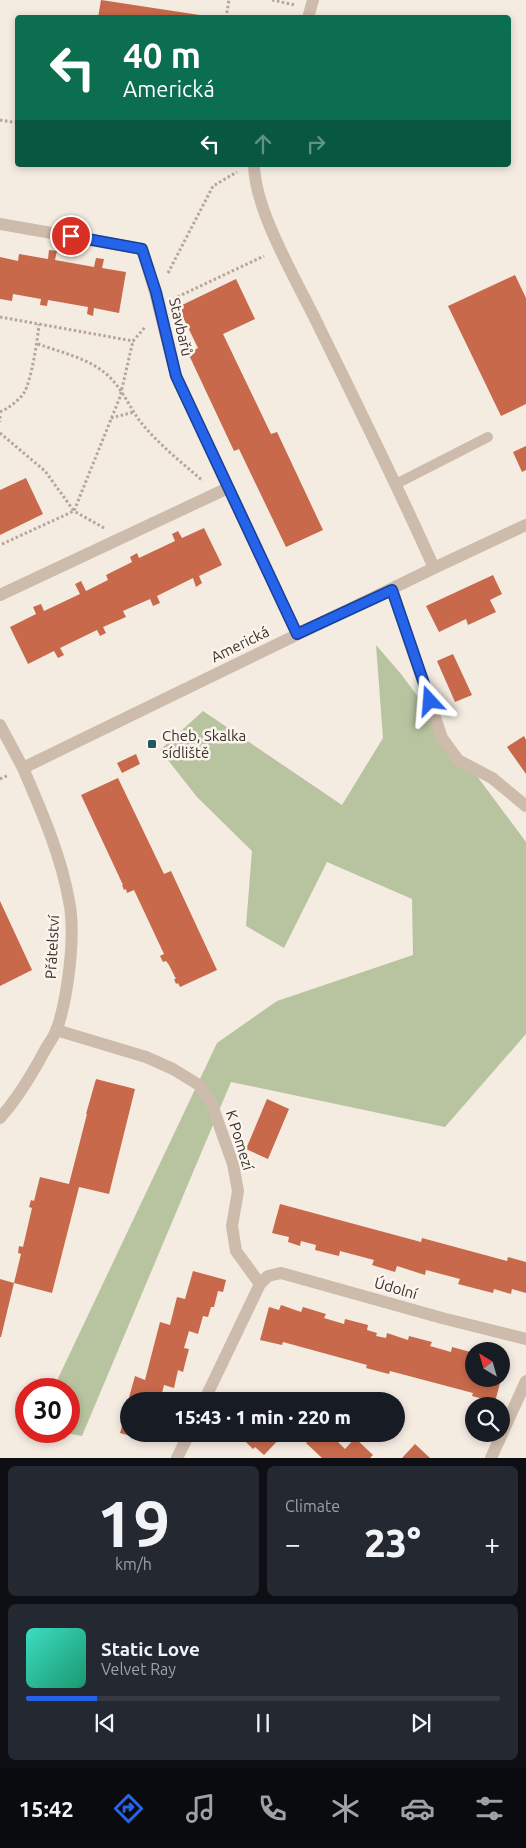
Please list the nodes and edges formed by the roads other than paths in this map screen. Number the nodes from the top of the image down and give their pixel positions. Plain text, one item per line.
1 (254, 167) edge
2 (0, 224) edge
3 (488, 437) dead end
4 (396, 484) junction
5 (222, 491) junction
6 (526, 525) edge
7 (434, 568) junction
8 (392, 590) junction
9 (0, 595) edge
10 (297, 634) junction
11 (0, 726) edge
12 (23, 768) junction
13 (526, 806) edge
14 (56, 1030) junction
15 (0, 1118) edge
16 (260, 1284) junction
17 (526, 1339) edge
18 (526, 1380) edge
19 (208, 1392) edge
20 (185, 1442) edge
21 (177, 1458) edge
22 (491, 1458) edge

1 - 4 street
2 - 5 street, Stavbařů
3 - 4 lane
4 - 7 street
5 - 9 street
5 - 10 street, Stavbařů
6 - 7 street, Americká
7 - 8 street, Americká
8 - 10 street, Americká
8 - 13 street
10 - 12 street, Americká
11 - 12 street, Přátelství
12 - 14 street, Přátelství
14 - 15 street, Přátelství
14 - 16 street, K Pomezí
16 - 17 street, Údolní
16 - 19 street
18 - 22 street
20 - 21 street

